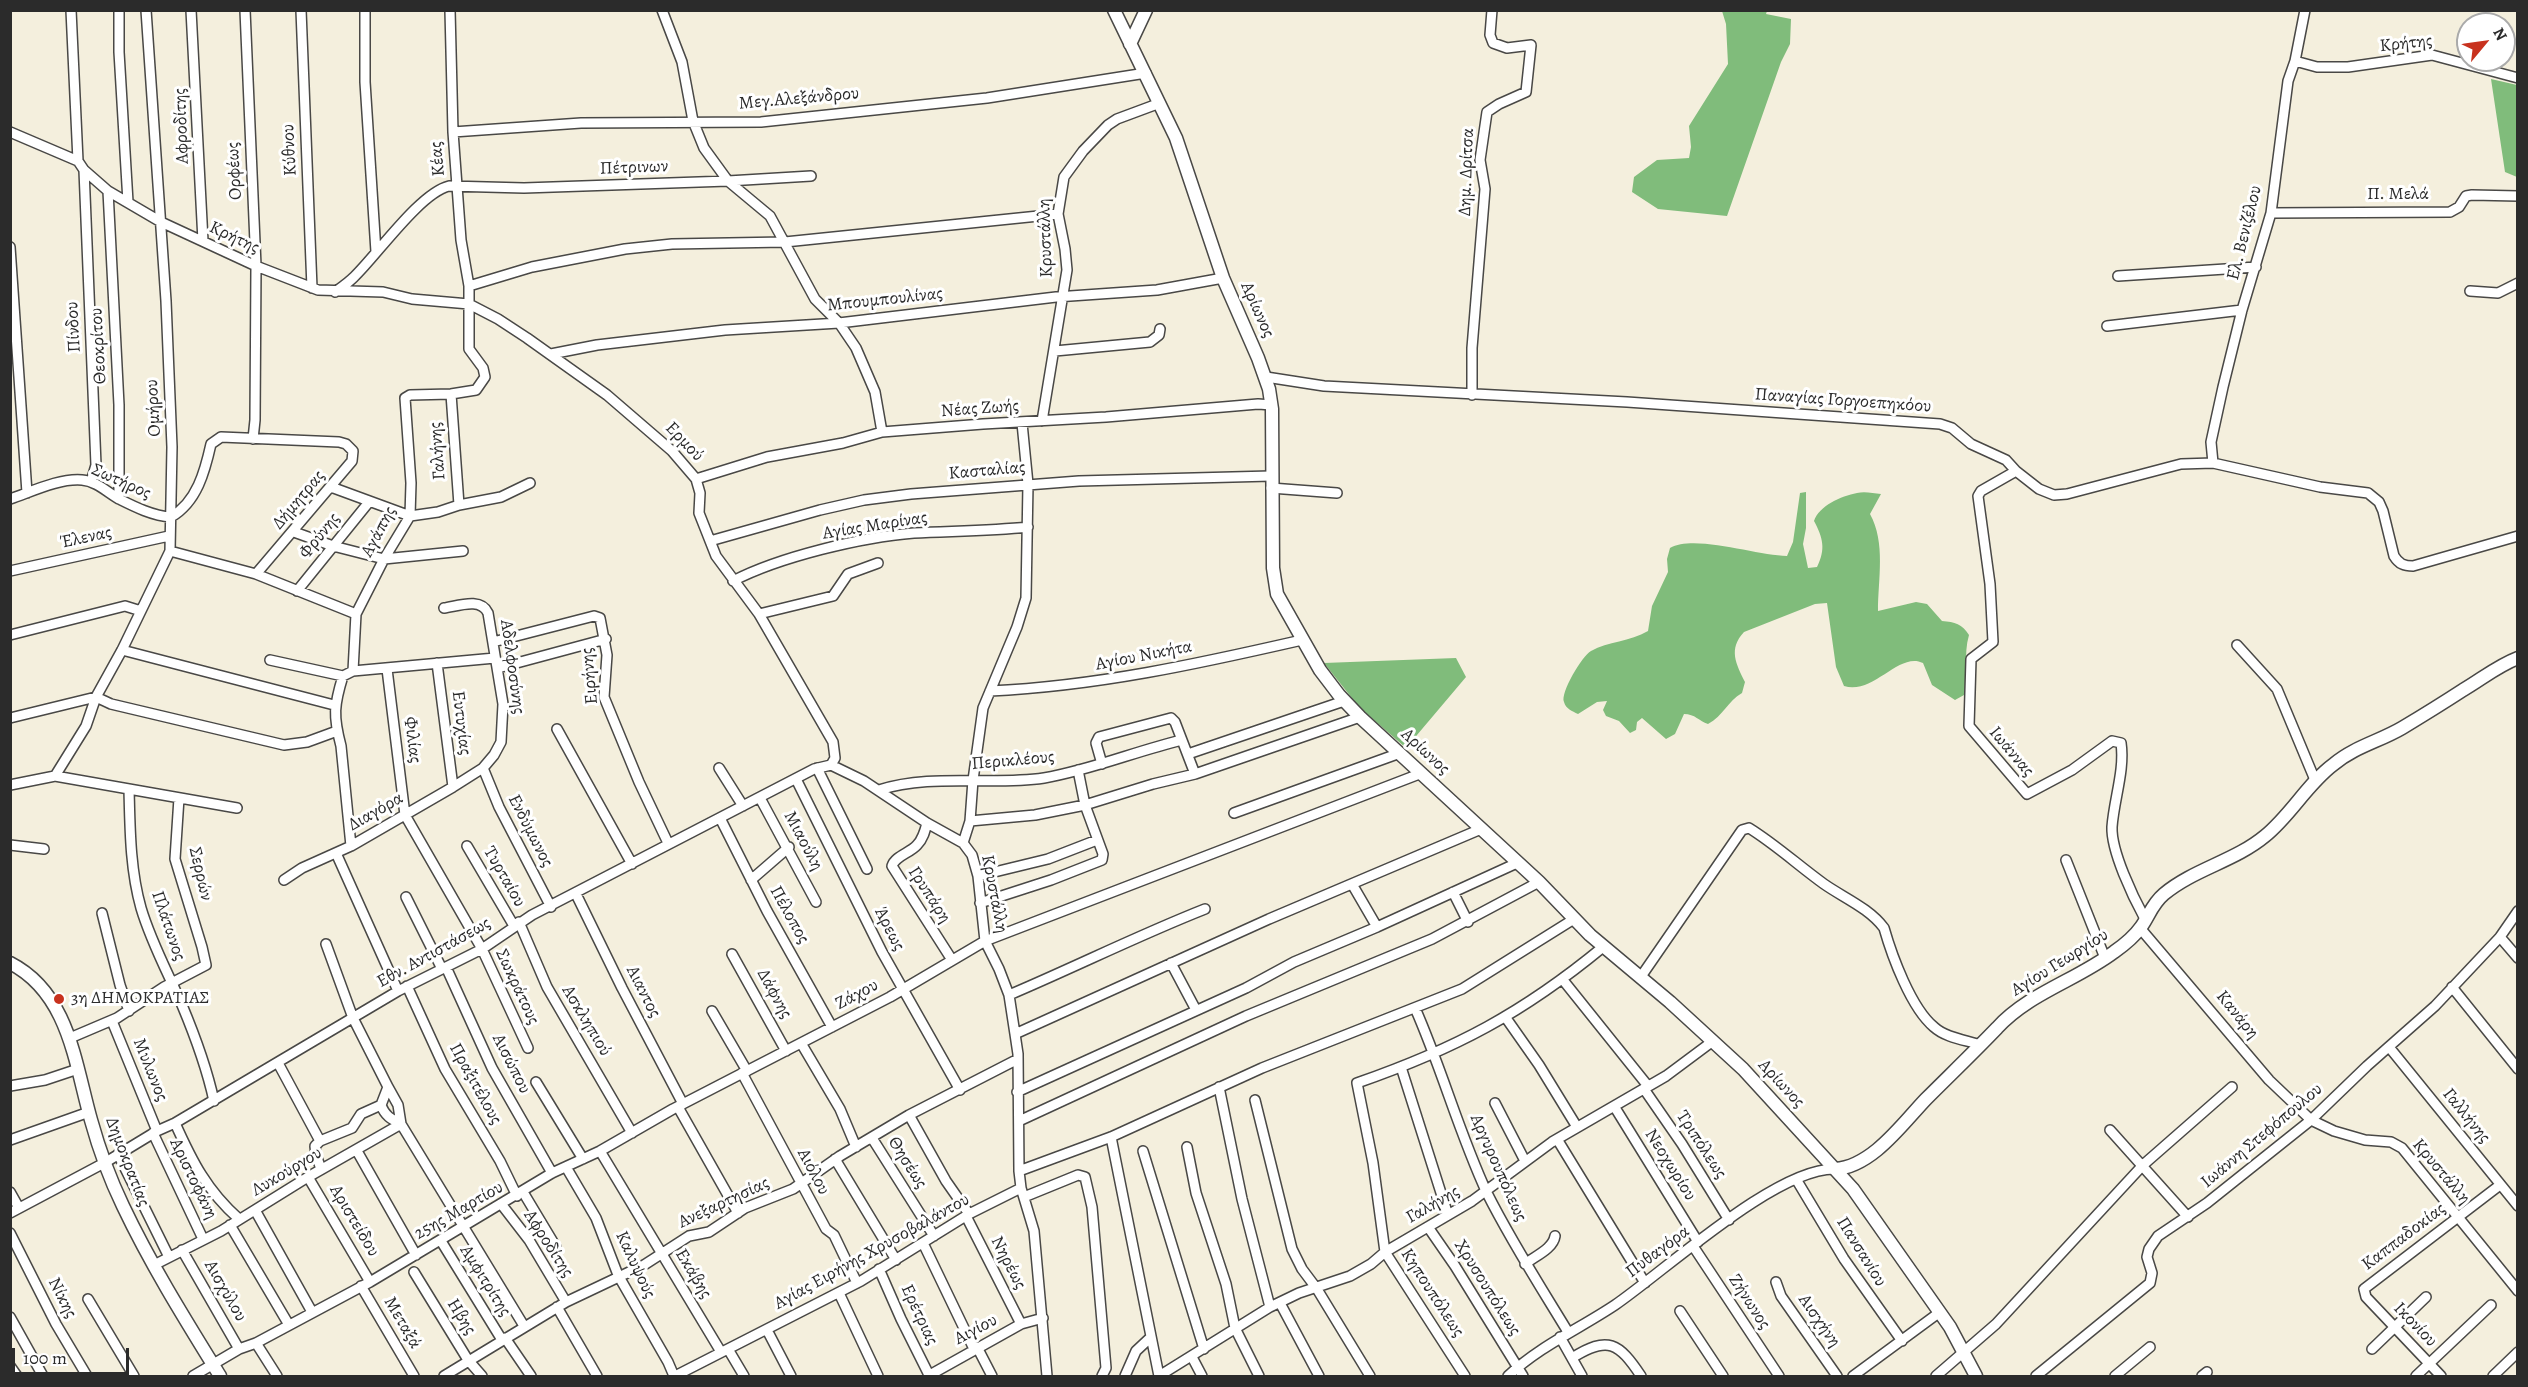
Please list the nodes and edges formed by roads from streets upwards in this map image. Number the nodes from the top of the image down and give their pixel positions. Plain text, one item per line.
1 (71, 10) edge
2 (146, 10) edge
3 (192, 10) edge
4 (245, 10) edge
5 (301, 10) edge
6 (365, 10) edge
7 (450, 10) edge
8 (662, 10) edge
9 (1114, 10) edge
10 (1146, 10) edge
11 (1492, 10) edge
12 (2305, 10) edge
13 (119, 15) edge
14 (1130, 44) junction
15 (2295, 61) junction
16 (1146, 74) junction
17 (2517, 78) edge
18 (1160, 104) junction
19 (693, 121) junction
20 (10, 132) edge
21 (453, 132) junction
22 (78, 161) junction
23 (84, 170) junction
24 (811, 176) dead end
25 (728, 181) junction
26 (457, 187) junction
27 (108, 191) junction
28 (2517, 196) edge
29 (128, 202) junction
30 (2271, 213) junction
31 (1058, 214) junction
32 (161, 222) junction
33 (202, 241) junction
34 (785, 242) junction
35 (10, 247) edge
36 (376, 252) junction
37 (256, 266) junction
38 (2256, 267) junction
39 (2118, 276) dead end
40 (1222, 278) junction
41 (2517, 284) edge
42 (469, 286) junction
43 (312, 288) junction
44 (2470, 291) dead end
45 (335, 292) junction
46 (1061, 297) junction
47 (469, 304) junction
48 (2242, 310) junction
49 (839, 323) junction
50 (2107, 326) dead end
51 (1160, 329) dead end
52 (1055, 351) junction
53 (551, 354) junction
54 (1266, 377) junction
55 (451, 394) junction
56 (1472, 395) junction
57 (1272, 405) junction
58 (1042, 421) junction
59 (1022, 423) junction
60 (882, 432) junction
61 (252, 439) junction
62 (2213, 463) junction
63 (2016, 471) junction
64 (696, 479) junction
65 (91, 482) junction
66 (1271, 482) junction
67 (530, 483) dead end
68 (1028, 484) junction
69 (331, 487) junction
70 (27, 493) junction
71 (1337, 493) dead end
72 (119, 499) junction
73 (10, 500) edge
74 (369, 502) junction
75 (459, 505) junction
76 (410, 516) junction
77 (171, 517) junction
78 (1028, 527) junction
79 (294, 532) junction
80 (169, 536) junction
81 (2517, 536) edge
82 (710, 541) junction
83 (333, 546) junction
84 (170, 551) junction
85 (463, 551) dead end
86 (384, 559) junction
87 (878, 563) dead end
88 (10, 572) edge
89 (256, 574) junction
90 (733, 580) junction
91 (297, 591) junction
92 (444, 608) dead end
93 (141, 610) junction
94 (356, 614) junction
95 (759, 614) junction
96 (10, 635) edge
97 (606, 639) junction
98 (1302, 640) junction
99 (493, 642) junction
100 (2237, 645) dead end
101 (122, 650) junction
102 (495, 658) junction
103 (2517, 658) edge
104 (270, 660) dead end
105 (437, 663) junction
106 (498, 668) junction
107 (387, 669) junction
108 (353, 671) junction
109 (343, 676) junction
110 (990, 691) junction
111 (96, 697) junction
112 (1344, 701) junction
113 (334, 705) junction
114 (1360, 717) junction
115 (10, 718) edge
116 (557, 729) dead end
117 (337, 731) junction
118 (1182, 740) junction
119 (1400, 753) junction
120 (1188, 754) junction
121 (1102, 764) junction
122 (831, 765) junction
123 (483, 768) junction
124 (719, 768) dead end
125 (817, 768) junction
126 (1078, 770) junction
127 (1422, 773) junction
128 (1195, 774) junction
129 (55, 776) junction
130 (796, 779) junction
131 (973, 780) junction
132 (2315, 780) junction
133 (10, 785) edge
134 (453, 787) junction
135 (129, 789) junction
136 (879, 790) junction
137 (179, 798) junction
138 (760, 798) junction
139 (1085, 805) junction
140 (742, 806) junction
141 (237, 807) dead end
142 (1234, 813) dead end
143 (405, 815) junction
144 (720, 818) junction
145 (970, 821) junction
146 (927, 823) junction
147 (1481, 829) junction
148 (1097, 840) junction
149 (668, 843) junction
150 (963, 843) junction
151 (10, 845) edge
152 (351, 846) junction
153 (467, 846) dead end
154 (789, 847) junction
155 (44, 849) dead end
156 (336, 853) junction
157 (2066, 860) dead end
158 (1517, 863) junction
159 (632, 864) junction
160 (867, 869) dead end
161 (978, 876) junction
162 (284, 880) dead end
163 (751, 880) junction
164 (1539, 882) junction
165 (1352, 884) junction
166 (1453, 892) junction
167 (576, 894) junction
168 (406, 897) dead end
169 (816, 902) dead end
170 (980, 903) junction
171 (551, 907) junction
172 (1205, 909) dead end
173 (2517, 911) edge
174 (102, 913) dead end
175 (1574, 919) junction
176 (1468, 922) junction
177 (2143, 923) junction
178 (516, 924) junction
179 (1377, 927) junction
180 (2500, 937) junction
181 (985, 941) junction
182 (326, 944) dead end
183 (1603, 947) junction
184 (482, 949) junction
185 (732, 954) dead end
186 (2105, 958) junction
187 (2517, 958) edge
188 (952, 960) junction
189 (10, 963) edge
190 (1171, 963) junction
191 (444, 968) junction
192 (1640, 978) junction
193 (1563, 980) junction
194 (171, 984) junction
195 (2452, 987) junction
196 (402, 989) junction
197 (902, 990) junction
198 (1009, 995) junction
199 (1415, 1008) junction
200 (1196, 1010) junction
201 (129, 1011) junction
202 (712, 1011) dead end
203 (353, 1018) junction
204 (1506, 1018) junction
205 (112, 1021) junction
206 (832, 1027) junction
207 (1015, 1034) junction
208 (70, 1038) junction
209 (1713, 1041) junction
210 (801, 1043) junction
211 (1981, 1045) junction
212 (2389, 1047) junction
213 (528, 1048) dead end
214 (786, 1051) junction
215 (1435, 1054) junction
216 (1018, 1059) junction
217 (278, 1063) junction
218 (1401, 1067) junction
219 (78, 1069) junction
220 (2517, 1069) edge
221 (745, 1072) junction
222 (536, 1082) dead end
223 (10, 1086) edge
224 (388, 1087) junction
225 (1219, 1087) junction
226 (2232, 1087) dead end
227 (1646, 1088) junction
228 (960, 1090) junction
229 (1017, 1092) junction
230 (1255, 1100) dead end
231 (213, 1101) junction
232 (1495, 1103) dead end
233 (381, 1105) junction
234 (681, 1106) junction
235 (1614, 1106) junction
236 (89, 1112) junction
237 (909, 1114) junction
238 (2311, 1120) junction
239 (1019, 1121) junction
240 (175, 1123) junction
241 (401, 1124) junction
242 (1577, 1127) junction
243 (2110, 1130) dead end
244 (155, 1132) junction
245 (632, 1133) junction
246 (1111, 1137) junction
247 (872, 1138) junction
248 (1557, 1139) junction
249 (10, 1140) edge
250 (320, 1141) junction
251 (856, 1147) junction
252 (1187, 1147) dead end
253 (357, 1151) junction
254 (600, 1151) junction
255 (1143, 1151) dead end
256 (118, 1154) junction
257 (583, 1159) junction
258 (835, 1159) junction
259 (1525, 1161) junction
260 (106, 1162) junction
261 (2143, 1166) junction
262 (566, 1167) junction
263 (321, 1169) junction
264 (1835, 1169) junction
265 (1019, 1171) junction
266 (552, 1173) junction
267 (308, 1177) junction
268 (1796, 1179) junction
269 (801, 1183) junction
270 (2500, 1185) junction
271 (1486, 1191) junction
272 (10, 1192) edge
273 (1023, 1192) junction
274 (520, 1194) junction
275 (502, 1205) junction
276 (2517, 1206) edge
277 (15, 1210) edge
278 (255, 1210) junction
279 (738, 1213) junction
280 (968, 1215) junction
281 (1448, 1215) junction
282 (2188, 1217) junction
283 (2458, 1218) junction
284 (239, 1219) junction
285 (1729, 1221) junction
286 (230, 1225) junction
287 (1428, 1227) junction
288 (464, 1228) junction
289 (10, 1233) edge
290 (934, 1236) junction
291 (1555, 1236) dead end
292 (203, 1239) junction
293 (441, 1241) junction
294 (923, 1243) junction
295 (1695, 1244) junction
296 (556, 1246) dead end
297 (182, 1250) junction
298 (1385, 1252) junction
299 (660, 1253) junction
300 (416, 1255) junction
301 (169, 1257) junction
302 (896, 1260) junction
303 (1525, 1264) junction
304 (154, 1265) junction
305 (879, 1269) junction
306 (414, 1272) dead end
307 (618, 1275) junction
308 (1776, 1282) dead end
309 (857, 1283) junction
310 (1645, 1283) junction
311 (366, 1284) junction
312 (1317, 1289) junction
313 (2517, 1291) edge
314 (839, 1293) junction
315 (2366, 1297) joint
316 (2426, 1297) dead end
317 (88, 1299) dead end
318 (1280, 1302) junction
319 (561, 1304) junction
320 (2491, 1305) dead end
321 (1270, 1308) junction
322 (1680, 1311) dead end
323 (312, 1312) junction
324 (1940, 1312) junction
325 (10, 1317) edge
326 (1043, 1318) junction
327 (1021, 1324) junction
328 (289, 1325) junction
329 (524, 1326) junction
330 (1235, 1328) junction
331 (2394, 1328) junction
332 (767, 1330) junction
333 (1564, 1335) junction
334 (1151, 1337) junction
335 (504, 1339) junction
336 (1902, 1341) junction
337 (256, 1343) junction
338 (2150, 1347) dead end
339 (975, 1348) junction
340 (239, 1349) junction
341 (1204, 1349) junction
342 (2372, 1349) dead end
343 (724, 1351) junction
344 (2517, 1352) edge
345 (1965, 1353) junction
346 (1192, 1357) junction
347 (1572, 1358) junction
348 (468, 1360) junction
349 (2429, 1364) junction
350 (213, 1365) junction
351 (10, 1366) edge
352 (1517, 1368) junction
353 (1169, 1374) edge
354 (928, 1376) edge
355 (1159, 1376) edge
356 (17, 1377) edge
357 (43, 1377) edge
358 (87, 1377) edge
359 (134, 1377) edge
360 (193, 1377) edge
361 (220, 1377) edge
362 (277, 1377) edge
363 (414, 1377) edge
364 (444, 1377) edge
365 (482, 1377) edge
366 (531, 1377) edge
367 (597, 1377) edge
368 (674, 1377) edge
369 (744, 1377) edge
370 (792, 1377) edge
371 (878, 1377) edge
372 (993, 1377) edge
373 (1047, 1377) edge
374 (1102, 1377) edge
375 (1125, 1377) edge
376 (1202, 1377) edge
377 (1259, 1377) edge
378 (1319, 1377) edge
379 (1370, 1377) edge
380 (1465, 1377) edge
381 (1508, 1377) edge
382 (1523, 1377) edge
383 (1582, 1377) edge
384 (1641, 1377) edge
385 (1723, 1377) edge
386 (1779, 1377) edge
387 (1837, 1377) edge
388 (1853, 1377) edge
389 (1936, 1377) edge
390 (1976, 1377) edge
391 (2036, 1377) edge
392 (2115, 1377) edge
393 (2416, 1377) edge
394 (2441, 1377) edge
395 (2493, 1377) edge

1 - 22 street
2 - 32 street, Ομήρου
3 - 33 street, Αφροδίτης
4 - 37 street, Ορφέως
5 - 43 street, Κύθνου
6 - 36 street
7 - 21 street, Κέας
8 - 19 street
9 - 14 street, Αρίωνος
10 - 14 street
11 - 56 street, Δημ. Δρίτσα
12 - 15 street, Ελ. Βενιζέλου
13 - 29 street
14 - 16 street, Αρίωνος
15 - 17 street, Κρήτης
15 - 30 street, Ελ. Βενιζέλου
16 - 18 street, Αρίωνος
16 - 19 street, Μεγ.Αλεξάνδρου
18 - 31 street, Κρυστάλλη
18 - 40 street, Αρίωνος
19 - 21 street, Μεγ.Αλεξάνδρου
19 - 25 street
20 - 22 street
21 - 26 street, Κέας
22 - 23 street, Κρήτης
23 - 27 street, Κρήτης
23 - 65 street, Πίνδου
24 - 25 street, Πέτρινων
25 - 26 street, Πέτρινων
25 - 34 street
26 - 36 street, Πέτρινων
26 - 42 street, Κέας
27 - 29 street, Κρήτης
27 - 72 street, Θεοκρίτου
28 - 30 street, Π. Μελά
29 - 32 street, Κρήτης
30 - 38 street, Ελ. Βενιζέλου
31 - 34 street
31 - 46 street, Κρυστάλλη
32 - 33 street, Κρήτης
32 - 77 street, Ομήρου
33 - 37 street, Κρήτης
34 - 42 street
34 - 49 street
35 - 70 street
36 - 45 street, Πέτρινων
37 - 43 street, Κρήτης
37 - 61 street, Ορφέως
38 - 39 street
38 - 48 street, Ελ. Βενιζέλου
40 - 46 street, Μπουμπουλίνας
40 - 54 street, Αρίωνος
41 - 44 street
42 - 47 street, Κέας
43 - 45 street, Κρήτης
45 - 47 street, Κρήτης
46 - 49 street, Μπουμπουλίνας
46 - 52 street, Κρυστάλλη
47 - 53 street, Ερμού
47 - 55 street, Κέας
48 - 50 street
48 - 62 street, Ελ. Βενιζέλου
49 - 53 street, Μπουμπουλίνας
49 - 60 street
51 - 52 street
52 - 58 street, Κρυστάλλη
53 - 64 street, Ερμού
54 - 56 street, Παναγίας Γοργοεπηκόου
54 - 57 street, Αρίωνος
55 - 75 street, Γαλήνης
55 - 76 street, Αγάπης
56 - 63 street, Παναγίας Γοργοεπηκόου
57 - 58 street, Νέας Ζωής
57 - 66 street, Αρίωνος
58 - 59 street, Νέας Ζωής
59 - 60 street, Νέας Ζωής
59 - 68 street, Κρυστάλλη
60 - 64 street, Νέας Ζωής
61 - 69 street, Δήμητρας
61 - 77 street
62 - 63 street, Παναγίας Γοργοεπηκόου
62 - 81 street, Παναγίας Γοργοεπηκόου
63 - 177 street, Ιωάννας
64 - 82 street, Ερμού
65 - 70 street, Σωτήρος
65 - 72 street, Σωτήρος
66 - 68 street, Κασταλίας
66 - 71 street, Κασταλίας
66 - 98 street, Αρίωνος
67 - 75 street
68 - 78 street, Κρυστάλλη
68 - 82 street, Κασταλίας
69 - 74 street
69 - 79 street, Δήμητρας
70 - 73 street, Σωτήρος
72 - 77 street, Σωτήρος
74 - 76 street
74 - 83 street, Φρύνης
75 - 76 street
76 - 86 street, Αγάπης
77 - 80 street, Ομήρου
78 - 90 street, Αγίας Μαρίνας
78 - 110 street, Κρυστάλλη
79 - 83 street
79 - 89 street, Δήμητρας
80 - 84 street, Ομήρου
80 - 88 street, Έλενας
82 - 90 street, Ερμού
83 - 86 street
83 - 91 street, Φρύνης
84 - 89 street
84 - 93 street, Ομήρου
85 - 86 street
86 - 94 street, Αγάπης
87 - 95 street
89 - 91 street
90 - 95 street, Ερμού
91 - 94 street
92 - 99 street, Αδελφοσύνης
93 - 96 street
93 - 101 street, Ομήρου
94 - 108 street, Αγάπης
95 - 122 street, Ερμού
97 - 99 street
97 - 106 street, Ειρήνης
97 - 149 street, Ειρήνης
98 - 110 street, Αγίου Νικήτα
98 - 112 street, Αρίωνος
99 - 102 street, Αδελφοσύνης
100 - 132 street
101 - 111 street, Ομήρου
101 - 113 street
102 - 105 street
102 - 106 street, Αδελφοσύνης
103 - 132 street, Αγίου Γεωργίου
104 - 109 street
105 - 107 street
105 - 134 street, Ευτυχίας
106 - 123 street, Αδελφοσύνης
107 - 108 street
107 - 143 street, Φιλίας
108 - 109 street
109 - 113 street
110 - 131 street, Κρυστάλλη
111 - 115 street
111 - 117 street
111 - 129 street, Ομήρου
112 - 114 street, Αρίωνος
112 - 120 street
113 - 117 street
114 - 119 street, Αρίωνος
114 - 128 street
116 - 159 street
117 - 152 street
118 - 120 street
118 - 121 street, Περικλέους
118 - 121 street
119 - 127 street, Αρίωνος
119 - 142 street
120 - 128 street
121 - 126 street, Περικλέους
122 - 125 street
122 - 136 street
123 - 134 street, Διαγόρα
123 - 171 street, Ενδύμωνος
124 - 140 street
125 - 130 street, Εθν. Αντιστάσεως
125 - 160 street
126 - 131 street, Περικλέους
126 - 139 street
127 - 147 street, Αρίωνος
127 - 181 street, Ζάχου
128 - 139 street
129 - 133 street
129 - 135 street
130 - 138 street, Εθν. Αντιστάσεως
130 - 197 street, Άρεως
131 - 136 street, Περικλέους
131 - 145 street, Κρυστάλλη
132 - 177 street, Αγίου Γεωργίου
134 - 143 street, Διαγόρα
135 - 137 street
135 - 194 street, Πλάτωνος
136 - 146 street
137 - 141 street
137 - 194 street, Σερρών
138 - 140 street, Εθν. Αντιστάσεως
138 - 154 street, Μιαούλη
139 - 145 street
139 - 148 street
140 - 144 street, Εθν. Αντιστάσεως
143 - 152 street, Διαγόρα
143 - 184 street, Σωκράτους
144 - 149 street, Εθν. Αντιστάσεως
144 - 163 street, Πέλοπος
145 - 150 street, Κρυστάλλη
146 - 150 street
146 - 188 street, Γρυπάρη
147 - 158 street, Αρίωνος
147 - 165 street
148 - 161 street
148 - 170 street
149 - 159 street, Εθν. Αντιστάσεως
150 - 161 street, Κρυστάλλη
151 - 155 street
152 - 156 street, Διαγόρα
153 - 178 street, Τυρταίου
154 - 163 street
154 - 169 street, Μιαούλη
156 - 162 street, Διαγόρα
156 - 196 street, Πραξιτέλους
157 - 186 street
158 - 164 street, Αρίωνος
158 - 166 street
159 - 167 street, Εθν. Αντιστάσεως
161 - 170 street, Κρυστάλλη
163 - 206 street, Πέλοπος
164 - 175 street, Αρίωνος
164 - 176 street
165 - 179 street
165 - 190 street
166 - 176 street
166 - 179 street
167 - 171 street, Εθν. Αντιστάσεως
167 - 234 street, Αιαντος
168 - 191 street, Αισώπου
170 - 181 street, Κρυστάλλη
171 - 178 street, Εθν. Αντιστάσεως
172 - 198 street
173 - 180 street, Ιωάννη Στεφόπουλου
174 - 201 street
175 - 183 street, Αρίωνος
175 - 199 street
176 - 239 street
177 - 186 street, Αγίου Γεωργίου
177 - 238 street, Κανάρη
178 - 184 street, Εθν. Αντιστάσεως
178 - 245 street, Ασκληπιού
179 - 200 street
180 - 187 street
180 - 195 street, Ιωάννη Στεφόπουλου
181 - 188 street, Ζάχου
181 - 198 street, Κρυστάλλη
182 - 203 street
183 - 192 street, Αρίωνος
183 - 193 street
184 - 191 street, Εθν. Αντιστάσεως
184 - 213 street, Σωκράτους
185 - 214 street, Δάφνης
186 - 211 street, Αγίου Γεωργίου
188 - 197 street, Ζάχου
189 - 208 street, Δημοκρατίας
190 - 200 street
190 - 207 street
191 - 196 street, Εθν. Αντιστάσεως
191 - 266 street, Αισώπου
192 - 209 street, Αρίωνος
192 - 211 street
193 - 204 street
193 - 227 street, Τριπόλεως
194 - 201 street
194 - 231 street, Πλάτωνος
195 - 212 street, Ιωάννη Στεφόπουλου
195 - 220 street
196 - 203 street, Εθν. Αντιστάσεως
196 - 274 street, Πραξιτέλους
197 - 206 street, Ζάχου
197 - 228 street, Άρεως
198 - 207 street, Κρυστάλλη
199 - 215 street, Αργυρουπόλεως
199 - 225 street
200 - 229 street
201 - 205 street
202 - 221 street, Αιόλου
203 - 217 street, Εθν. Αντιστάσεως
203 - 224 street
204 - 215 street
204 - 242 street
205 - 208 street
205 - 244 street, Μυλωνος
206 - 210 street, Ζάχου
207 - 216 street, Κρυστάλλη
208 - 219 street, Δημοκρατίας
209 - 227 street, Γαλήνης
209 - 264 street, Αρίωνος
210 - 214 street, Ζάχου
210 - 251 street
211 - 264 street, Αγίου Γεωργίου
212 - 238 street, Ιωάννη Στεφόπουλου
212 - 270 street, Γαλλήνης
214 - 221 street, Ζάχου
215 - 218 street
215 - 271 street, Αργυρουπόλεως
216 - 228 street, Ανεξαρτησίας
216 - 229 street, Κρυστάλλη
217 - 231 street, Εθν. Αντιστάσεως
217 - 250 street
218 - 281 street
218 - 298 street, Κηπουπόλεως
219 - 223 street
219 - 236 street, Δημοκρατίας
221 - 234 street, 25ης Μαρτίου
221 - 269 street, Αιόλου
222 - 257 street
224 - 233 street
224 - 241 street
225 - 246 street
225 - 321 street
226 - 261 street
227 - 235 street, Γαλήνης
227 - 285 street, Τριπόλεως
228 - 237 street, Ανεξαρτησίας
229 - 239 street, Κρυστάλλη
230 - 312 street
231 - 240 street, Εθν. Αντιστάσεως
232 - 259 street
233 - 241 street
233 - 250 street
234 - 245 street, 25ης Μαρτίου
234 - 279 street, Αιαντος
235 - 242 street, Γαλήνης
235 - 295 street, Νεοχωρίου
236 - 249 street
236 - 260 street, Δημοκρατίας
237 - 247 street, Ανεξαρτησίας
237 - 280 street, Νηρέως
238 - 282 street, Ιωάννη Στεφόπουλου
238 - 283 street, Κρυστάλλη
239 - 265 street, Κρυστάλλη
240 - 244 street, Εθν. Αντιστάσεως
240 - 284 street
241 - 253 street, Λυκούργου
241 - 288 street
242 - 248 street, Γαλήνης
243 - 261 street
244 - 256 street, Εθν. Αντιστάσεως
244 - 292 street, Αριστοφάνη
245 - 254 street, 25ης Μαρτίου
246 - 265 street
246 - 334 street
247 - 251 street, Ανεξαρτησίας
247 - 290 street, Θησέως
248 - 259 street, Γαλήνης
248 - 310 street
250 - 263 street
251 - 258 street, Ανεξαρτησίας
252 - 330 street
253 - 263 street, Λυκούργου
253 - 300 street
254 - 257 street, 25ης Μαρτίου
254 - 299 street, Εκάβης
255 - 341 street
256 - 260 street, Εθν. Αντιστάσεως
256 - 301 street
257 - 262 street, 25ης Μαρτίου
258 - 269 street, Ανεξαρτησίας
258 - 302 street
259 - 271 street, Γαλήνης
260 - 277 street, Εθν. Αντιστάσεως
260 - 304 street, Δημοκρατίας
261 - 282 street
261 - 345 street
262 - 266 street, 25ης Μαρτίου
262 - 307 street, Καλυψούς
263 - 267 street, Λυκούργου
264 - 268 street, Πυθαγόρα
264 - 324 street, Αρίωνος
265 - 273 street, Κρυστάλλη
266 - 274 street, 25ης Μαρτίου
267 - 278 street, Λυκούργου
267 - 311 street, Αριστείδου
268 - 285 street, Πυθαγόρα
268 - 336 street, Πανσανίου
269 - 279 street, Ανεξαρτησίας
269 - 309 street, Αιόλου
270 - 276 street, Γαλλήνης
270 - 283 street, Καππαδοκίας
271 - 281 street, Γαλήνης
271 - 303 street, Αργυρουπόλεως
272 - 277 street
273 - 280 street, Αγίας Ειρήνης Χρυσοβαλάντου
273 - 326 street, Κρυστάλλη
273 - 374 street, Αγίας Ειρήνης Χρυσοβαλάντου
274 - 275 street, 25ης Μαρτίου
274 - 296 street, Πραξιτέλους
275 - 288 street, 25ης Μαρτίου
275 - 319 street, Αφροδίτης
278 - 284 street, Λυκούργου
278 - 323 street
279 - 299 street, Ανεξαρτησίας
280 - 290 street, Αγίας Ειρήνης Χρυσοβαλάντου
280 - 327 street, Νηρέως
281 - 287 street, Γαλήνης
282 - 391 street, Ιωάννη Στεφόπουλου
283 - 313 street, Κρυστάλλη
283 - 315 street, Καππαδοκίας
284 - 286 street, Λυκούργου
285 - 295 street, Πυθαγόρα
286 - 292 street, Λυκούργου
286 - 328 street
287 - 298 street, Γαλήνης
287 - 352 street, Χρυσουπόλεως
288 - 293 street, 25ης Μαρτίου
288 - 329 street
289 - 358 street, Νίκης
290 - 294 street, Αγίας Ειρήνης Χρυσοβαλάντου
291 - 303 street
292 - 297 street, Λυκούργου
293 - 300 street, 25ης Μαρτίου
293 - 335 street, Αμφιτρίτης
294 - 302 street, Αγίας Ειρήνης Χρυσοβαλάντου
294 - 339 street
295 - 310 street, Πυθαγόρα
295 - 386 street, Ζήνωνος
297 - 301 street, Λυκούργου
297 - 340 street, Αισχύλου
298 - 312 street, Γαλήνης
298 - 380 street, Κηπουπόλεως
299 - 307 street, Ανεξαρτησίας
299 - 343 street, Εκάβης
300 - 311 street, 25ης Μαρτίου
301 - 304 street, Λυκούργου
302 - 305 street, Αγίας Ειρήνης Χρυσοβαλάντου
303 - 333 street, Αργυρουπόλεως
304 - 350 street, Δημοκρατίας
305 - 309 street, Αγίας Ειρήνης Χρυσοβαλάντου
305 - 354 street, Ερέτριας
306 - 348 street, Ηβης
307 - 319 street, Ανεξαρτησίας
307 - 368 street, Καλυψούς
308 - 387 street, Αισχήνη
309 - 314 street, Αγίας Ειρήνης Χρυσοβαλάντου
310 - 333 street, Πυθαγόρα
311 - 323 street, 25ης Μαρτίου
311 - 363 street, Μεταξά
312 - 318 street, Γαλήνης
312 - 379 street
314 - 332 street, Αγίας Ειρήνης Χρυσοβαλάντου
314 - 371 street
315 - 331 street, Ικονίου
316 - 331 street
317 - 359 street
318 - 321 street, Γαλήνης
318 - 378 street
319 - 329 street, Ανεξαρτησίας
319 - 367 street, Αφροδίτης
320 - 349 street
321 - 330 street, Γαλήνης
322 - 385 street
323 - 328 street, 25ης Μαρτίου
324 - 336 street
324 - 345 street, Αρίωνος
325 - 357 street
326 - 327 street, Αιγίου
326 - 373 street, Κρυστάλλη
327 - 339 street, Αιγίου
328 - 337 street, 25ης Μαρτίου
329 - 335 street, Ανεξαρτησίας
330 - 341 street, Γαλήνης
330 - 377 street
331 - 342 street
331 - 349 street, Ικονίου
332 - 343 street, Αγίας Ειρήνης Χρυσοβαλάντου
332 - 370 street
333 - 347 street, Αργυρουπόλεως
333 - 352 street, Πυθαγόρα
334 - 355 street
334 - 375 street
335 - 348 street, Ανεξαρτησίας
335 - 366 street, Αμφιτρίτης
336 - 388 street
337 - 340 street, 25ης Μαρτίου
337 - 362 street
338 - 392 street
339 - 354 street, Αιγίου
339 - 372 street
340 - 350 street, 25ης Μαρτίου
341 - 346 street, Γαλήνης
343 - 368 street, Αγίας Ειρήνης Χρυσοβαλάντου
343 - 369 street, Εκάβης
344 - 395 street
345 - 389 street
345 - 390 street, Αρίωνος
346 - 353 street, Γαλήνης
346 - 376 street
347 - 383 street, Αργυρουπόλεως
347 - 384 street
348 - 364 street, Ανεξαρτησίας
348 - 365 street, Ηβης
349 - 393 street
349 - 394 street, Ικονίου
350 - 360 street, 25ης Μαρτίου
350 - 361 street, Δημοκρατίας
351 - 356 street
352 - 381 street, Πυθαγόρα
352 - 382 street, Χρυσουπόλεως
353 - 355 street, Γαλήνης

